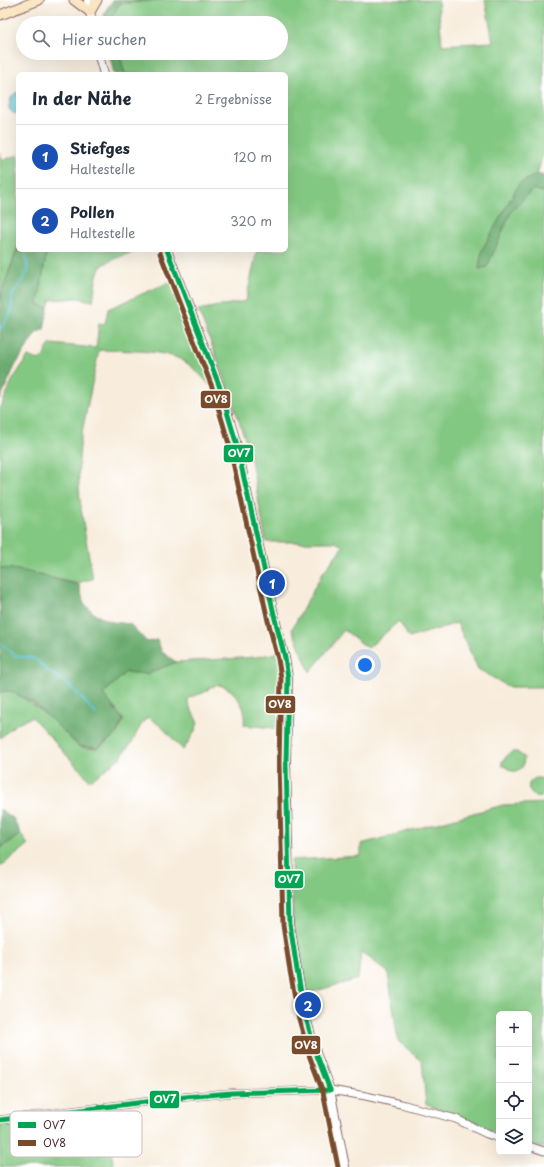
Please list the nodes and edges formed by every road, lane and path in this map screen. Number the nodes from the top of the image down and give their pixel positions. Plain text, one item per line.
1 (39, 0) edge
2 (74, 0) edge
3 (88, 0) edge
4 (97, 0) edge
5 (90, 12) junction
6 (0, 14) edge
7 (91, 16) edge
8 (100, 60) edge
9 (103, 72) edge
10 (168, 252) edge
11 (330, 1090) junction
12 (74, 1111) edge
13 (10, 1119) edge
14 (0, 1120) edge
15 (496, 1137) edge
16 (532, 1147) edge
17 (544, 1151) edge
18 (345, 1167) edge

1 - 6 main road
2 - 5 main road
3 - 5 street
4 - 5 main road
5 - 7 street
8 - 9 street
10 - 11 street
11 - 12 street
11 - 15 street
11 - 18 street
13 - 14 street
16 - 17 street

